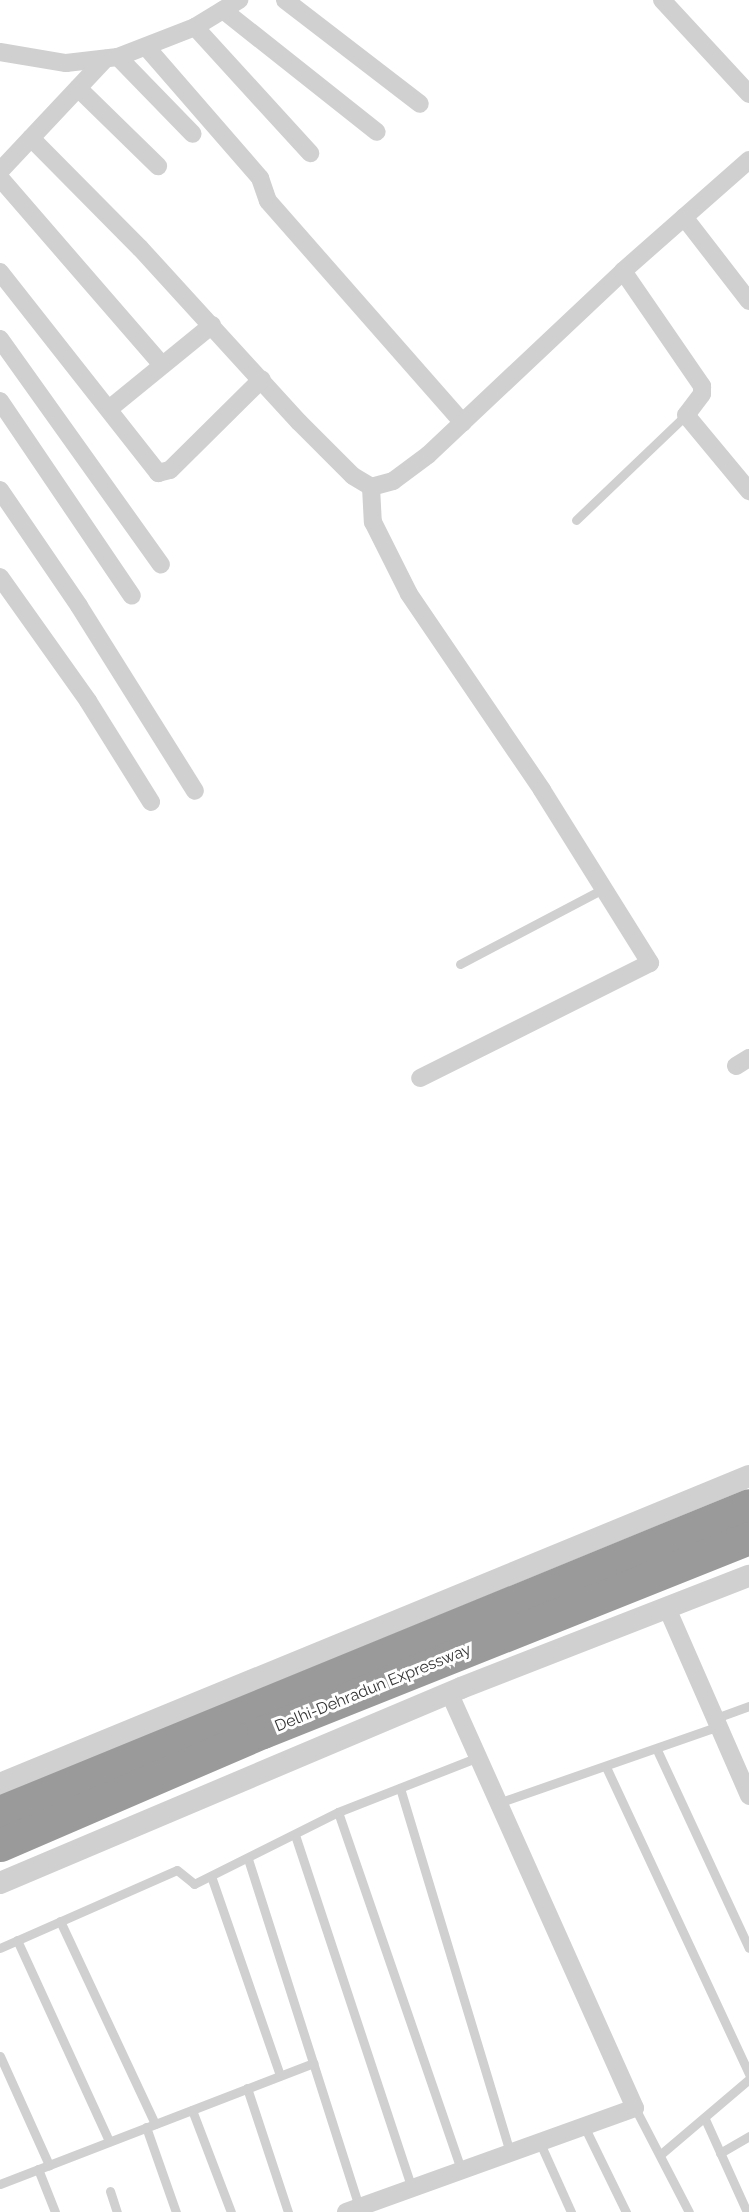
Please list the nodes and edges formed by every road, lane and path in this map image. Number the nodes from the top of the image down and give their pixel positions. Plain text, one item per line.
1 (239, 0) edge
2 (285, 0) edge
3 (662, 0) edge
4 (223, 10) junction
5 (195, 27) junction
6 (148, 49) junction
7 (0, 51) edge
8 (111, 58) junction
9 (78, 88) junction
10 (749, 94) edge
11 (420, 104) dead end
12 (377, 132) dead end
13 (193, 134) dead end
14 (31, 138) junction
15 (310, 153) dead end
16 (749, 160) edge
17 (158, 166) dead end
18 (0, 171) edge
19 (0, 178) edge
20 (684, 217) junction
21 (623, 271) junction
22 (0, 272) edge
23 (749, 301) edge
24 (212, 325) junction
25 (0, 339) edge
26 (162, 365) junction
27 (262, 379) junction
28 (0, 401) edge
29 (109, 409) junction
30 (686, 415) junction
31 (463, 423) junction
32 (371, 487) junction
33 (0, 490) edge
34 (749, 491) edge
35 (576, 520) dead end
36 (161, 565) dead end
37 (0, 577) edge
38 (132, 596) dead end
39 (195, 791) dead end
40 (151, 802) dead end
41 (604, 888) junction
42 (460, 964) dead end
43 (420, 1078) dead end
44 (749, 1476) edge
45 (749, 1505) edge
46 (749, 1538) edge
47 (749, 1576) edge
48 (667, 1608) junction
49 (449, 1693) junction
50 (749, 1706) edge
51 (718, 1722) junction
52 (657, 1750) junction
53 (478, 1757) junction
54 (606, 1767) junction
55 (0, 1784) edge
56 (400, 1788) junction
57 (749, 1796) edge
58 (498, 1803) junction
59 (0, 1812) edge
60 (338, 1812) junction
61 (295, 1835) junction
62 (0, 1845) edge
63 (248, 1859) junction
64 (211, 1876) junction
65 (0, 1882) edge
66 (60, 1921) junction
67 (17, 1940) junction
68 (0, 1948) edge
69 (749, 1948) edge
70 (0, 2056) edge
71 (313, 2063) junction
72 (749, 2074) edge
73 (280, 2075) junction
74 (749, 2079) edge
75 (247, 2088) junction
76 (635, 2108) junction
77 (192, 2110) junction
78 (705, 2119) junction
79 (151, 2125) junction
80 (584, 2126) junction
81 (749, 2136) edge
82 (109, 2141) junction
83 (540, 2143) junction
84 (720, 2153) junction
85 (661, 2154) junction
86 (511, 2155) junction
87 (49, 2164) junction
88 (38, 2169) junction
89 (462, 2172) junction
90 (0, 2184) edge
91 (412, 2189) junction
92 (110, 2192) dead end
93 (352, 2210) edge
94 (55, 2212) edge
95 (117, 2212) edge
96 (176, 2212) edge
97 (231, 2212) edge
98 (288, 2212) edge
99 (571, 2212) edge
100 (626, 2212) edge
101 (689, 2212) edge
102 (747, 2212) edge

1 - 4 street
2 - 11 street
3 - 10 street
4 - 5 street
4 - 12 street
5 - 6 street
5 - 15 street
6 - 8 street
6 - 31 street
7 - 8 street
8 - 9 street
8 - 13 street
9 - 14 street
9 - 17 street
14 - 18 street
14 - 24 street
16 - 20 street
19 - 26 street
20 - 21 street
20 - 23 street
21 - 30 street
21 - 31 street
22 - 29 street
24 - 26 street
24 - 27 street
25 - 36 street
26 - 29 street
27 - 29 street
27 - 32 street
28 - 38 street
30 - 34 street
30 - 35 lane
31 - 32 street
32 - 41 street
33 - 39 street
37 - 40 street
41 - 42 lane
41 - 43 street
44 - 55 street
45 - 59 highway, Delhi-Dehradun Expressway
46 - 62 highway, Delhi-Dehradun Expressway
47 - 48 street
48 - 49 street
48 - 51 street
49 - 53 street
49 - 65 street
50 - 51 lane
51 - 52 lane
51 - 57 street
52 - 54 lane
52 - 69 lane
53 - 56 lane
53 - 58 street
54 - 58 lane
54 - 72 lane
56 - 60 lane
56 - 86 lane
58 - 76 street
60 - 61 lane
60 - 89 lane
61 - 63 lane
61 - 91 lane
63 - 64 lane
63 - 71 lane
64 - 66 lane
64 - 73 lane
66 - 67 lane
66 - 79 lane
67 - 68 lane
67 - 82 lane
70 - 87 lane
71 - 73 lane
71 - 93 lane
73 - 75 lane
74 - 78 lane
75 - 77 lane
75 - 98 lane
76 - 80 street
76 - 85 lane
77 - 79 lane
77 - 97 lane
78 - 84 lane
78 - 85 lane
79 - 82 lane
79 - 96 lane
80 - 83 street
80 - 100 lane
81 - 84 lane
82 - 87 lane
83 - 86 street
83 - 99 lane
84 - 102 lane
85 - 101 lane
86 - 89 street
87 - 88 lane
88 - 90 lane
88 - 94 lane
89 - 91 street
91 - 93 street
92 - 95 lane

